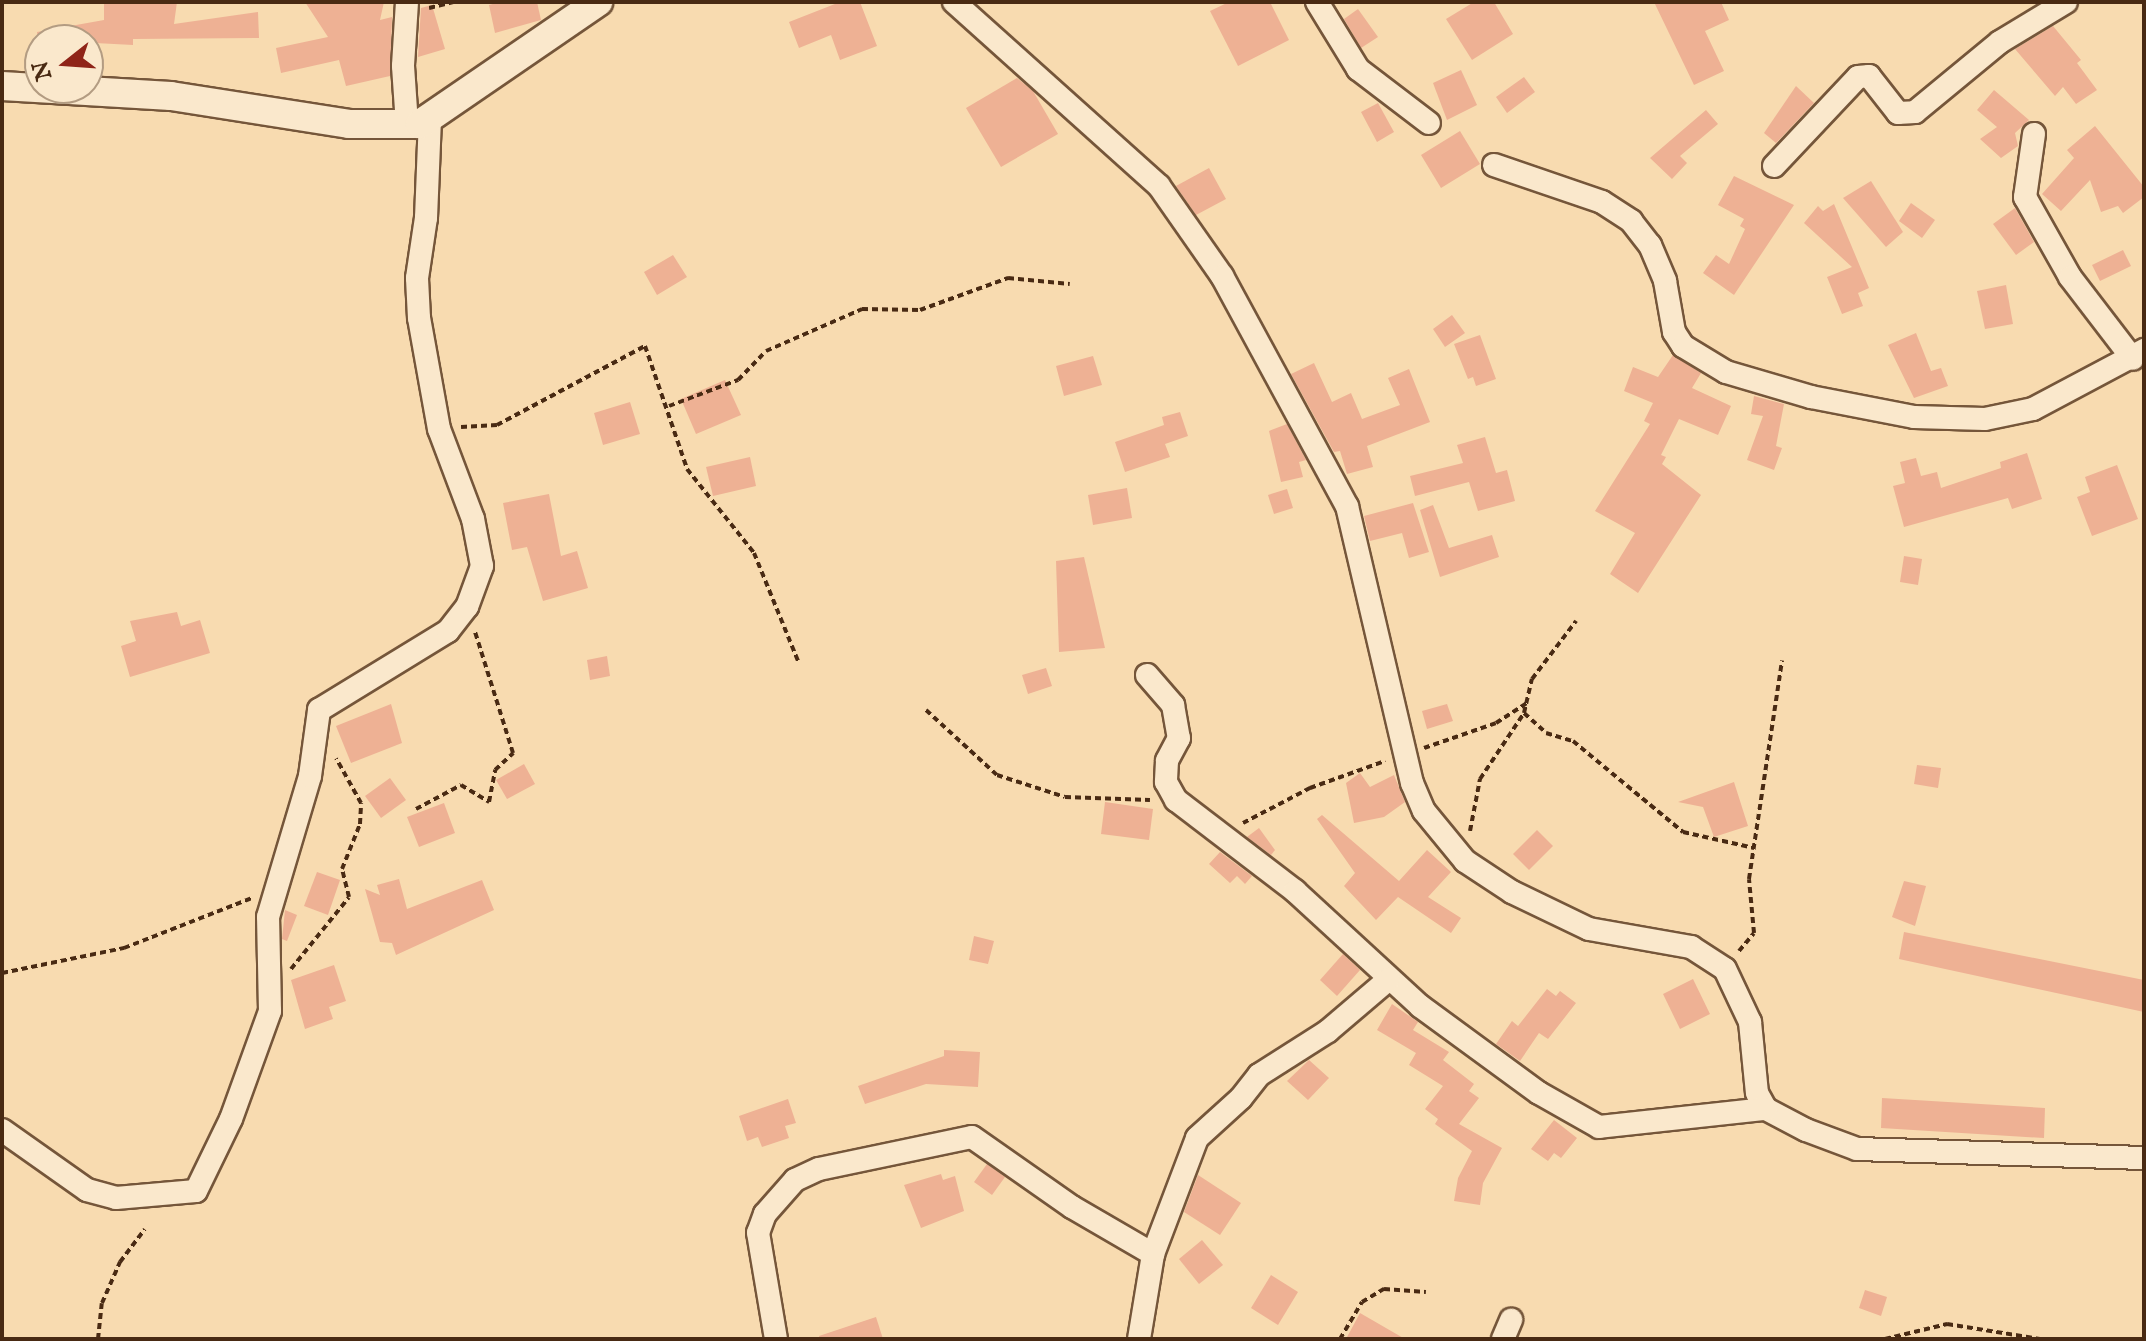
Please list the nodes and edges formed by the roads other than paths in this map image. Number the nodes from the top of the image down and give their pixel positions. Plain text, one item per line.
1 (407, 2) edge
2 (598, 2) edge
3 (954, 2) edge
4 (1317, 2) edge
5 (2066, 2) edge
6 (2, 86) edge
7 (418, 123) junction
8 (1429, 123) dead end
9 (2034, 134) dead end
10 (1494, 165) dead end
11 (1774, 166) dead end
12 (2138, 354) edge
13 (1147, 675) dead end
14 (1388, 980) junction
15 (1766, 1109) junction
16 (2, 1130) edge
17 (2144, 1158) edge
18 (1153, 1254) junction
19 (776, 1339) edge
20 (1139, 1339) edge

1 - 7 street
2 - 7 street
3 - 15 street
4 - 8 street
5 - 11 street
6 - 7 street
7 - 16 street
9 - 12 street
10 - 12 street
13 - 14 street
14 - 15 street
14 - 18 street
15 - 17 street
18 - 19 street
18 - 20 street

